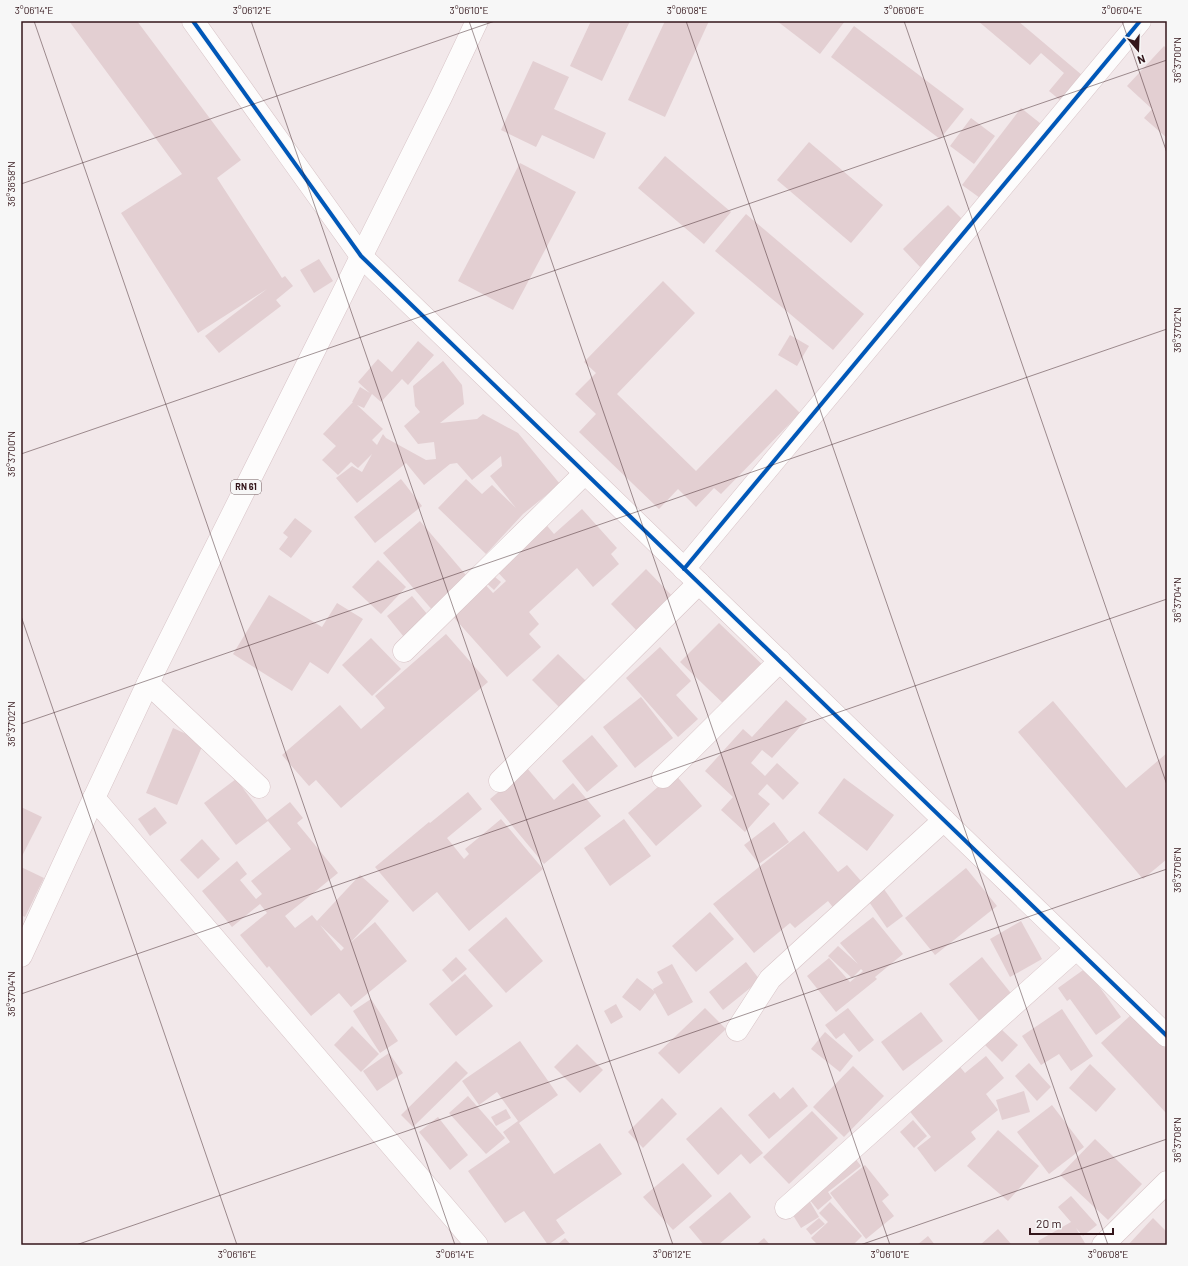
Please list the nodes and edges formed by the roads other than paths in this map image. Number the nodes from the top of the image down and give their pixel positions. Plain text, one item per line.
1 (193, 21) edge
2 (477, 21) edge
3 (1140, 21) edge
4 (361, 256) junction
5 (585, 473) junction
6 (692, 576) junction
7 (404, 651) dead end
8 (780, 661) junction
9 (148, 684) junction
10 (663, 777) dead end
11 (500, 781) dead end
12 (258, 787) dead end
13 (94, 798) junction
14 (944, 820) junction
15 (1076, 948) junction
16 (21, 956) edge
17 (737, 1030) dead end
18 (1167, 1036) edge
19 (1167, 1182) edge
20 (786, 1208) dead end
21 (477, 1245) edge
22 (1103, 1245) edge

1 - 4 street
2 - 4 street, RN 61
3 - 6 street
4 - 5 street
4 - 9 street, RN 61
5 - 6 street
5 - 7 street
6 - 8 street
6 - 11 street
8 - 10 street
8 - 14 street
9 - 12 street
9 - 13 street, RN 61
13 - 16 street, RN 61
13 - 21 street
14 - 15 street
14 - 17 street
15 - 18 street
15 - 20 street
19 - 22 street

